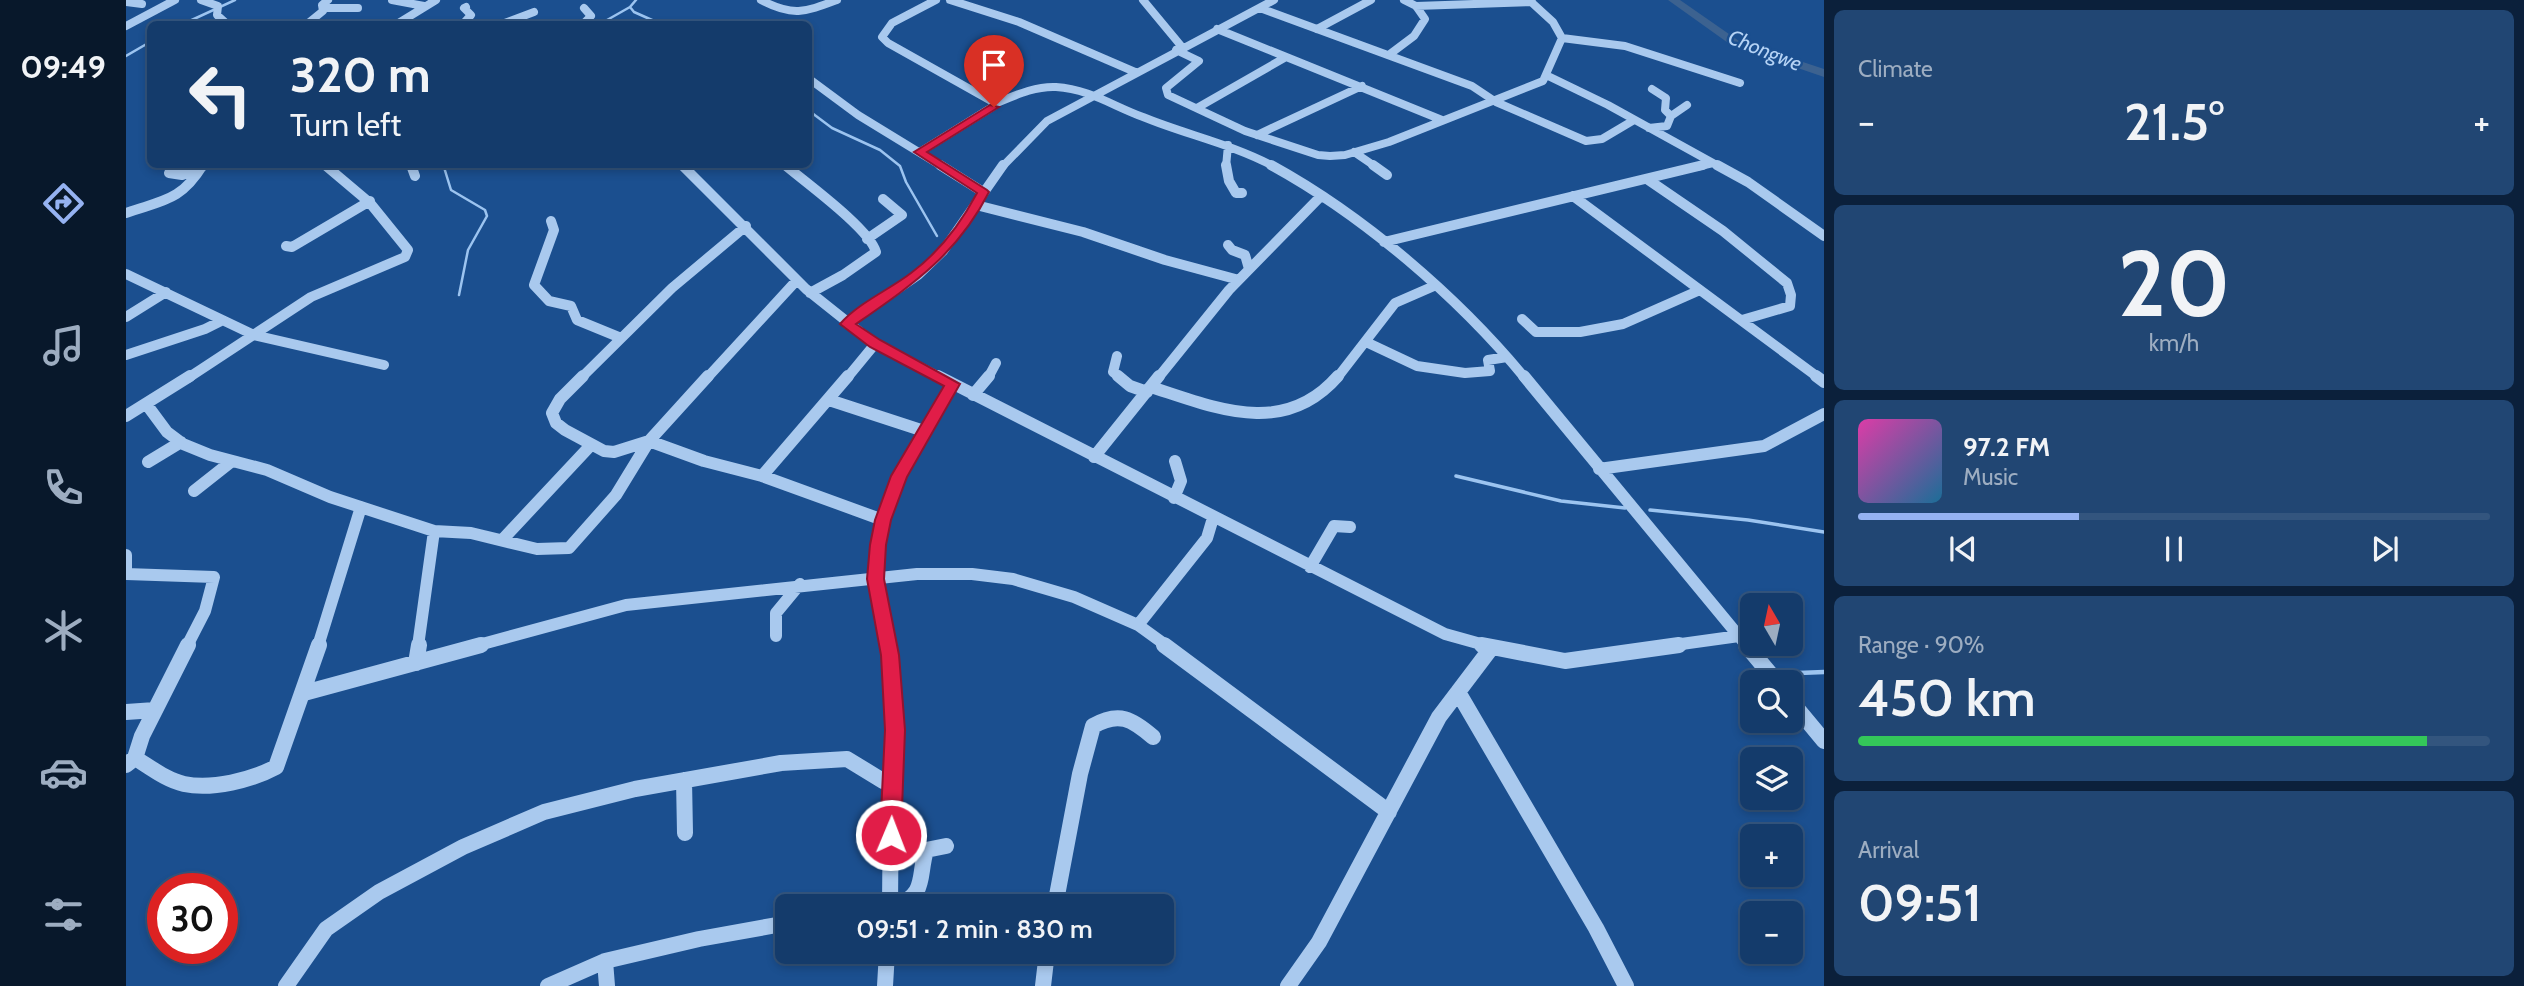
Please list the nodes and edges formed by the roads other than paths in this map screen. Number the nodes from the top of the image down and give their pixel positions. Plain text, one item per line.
1 (175, 0) edge
2 (201, 0) edge
3 (392, 0) edge
4 (436, 0) edge
5 (761, 0) edge
6 (837, 0) edge
7 (936, 0) edge
8 (952, 0) edge
9 (1143, 0) edge
10 (1252, 0) edge
11 (1274, 0) edge
12 (1371, 0) edge
13 (1404, 0) edge
14 (1531, 1) edge
15 (126, 2) edge
16 (142, 4) dead end
17 (326, 4) edge
18 (427, 4) edge
19 (1416, 6) junction
20 (466, 7) dead end
21 (1262, 7) junction
22 (358, 8) dead end
23 (584, 8) dead end
24 (534, 12) dead end
25 (414, 13) junction
26 (431, 15) dead end
27 (224, 21) edge
28 (310, 21) edge
29 (402, 21) edge
30 (466, 21) edge
31 (510, 21) edge
32 (586, 21) edge
33 (126, 26) edge
34 (1217, 29) junction
35 (1317, 29) junction
36 (1562, 38) junction
37 (1179, 49) junction
38 (1390, 54) junction
39 (1286, 57) junction
40 (1135, 72) junction
41 (1546, 75) junction
42 (812, 81) edge
43 (1740, 83) dead end
44 (1362, 86) junction
45 (1652, 89) dead end
46 (1094, 94) junction
47 (1496, 102) junction
48 (994, 104) junction
49 (1687, 106) dead end
50 (1197, 108) junction
51 (1671, 116) junction
52 (1443, 120) junction
53 (1634, 120) junction
54 (1649, 128) junction
55 (1245, 131) junction
56 (1257, 135) junction
57 (1229, 145) junction
58 (920, 152) junction
59 (1354, 152) junction
60 (1713, 163) junction
61 (199, 168) edge
62 (202, 168) edge
63 (328, 168) edge
64 (412, 168) edge
65 (685, 168) edge
66 (787, 168) edge
67 (169, 173) dead end
68 (1387, 175) dead end
69 (415, 176) dead end
70 (1647, 180) junction
71 (983, 192) junction
72 (1242, 193) dead end
73 (1321, 196) junction
74 (1573, 196) junction
75 (883, 199) dead end
76 (370, 201) junction
77 (976, 205) junction
78 (126, 213) edge
79 (551, 221) dead end
80 (746, 226) junction
81 (1824, 236) edge
82 (867, 239) junction
83 (1384, 242) junction
84 (1228, 245) dead end
85 (286, 246) dead end
86 (1249, 270) junction
87 (126, 274) edge
88 (797, 280) junction
89 (1239, 280) junction
90 (1434, 286) junction
91 (1700, 290) junction
92 (166, 292) junction
93 (813, 295) junction
94 (780, 301) junction
95 (126, 317) edge
96 (1522, 319) dead end
97 (1742, 320) junction
98 (221, 321) junction
99 (847, 324) junction
100 (254, 335) junction
101 (621, 338) junction
102 (1366, 342) junction
103 (875, 344) junction
104 (126, 355) edge
105 (1117, 356) dead end
106 (1507, 357) junction
107 (996, 363) dead end
108 (384, 365) dead end
109 (1824, 382) edge
110 (953, 384) junction
111 (1149, 390) junction
112 (973, 395) junction
113 (829, 400) junction
114 (147, 405) junction
115 (1824, 414) edge
116 (126, 416) edge
117 (924, 432) junction
118 (649, 441) junction
119 (181, 442) junction
120 (591, 444) junction
121 (1094, 457) junction
122 (232, 461) junction
123 (1175, 461) dead end
124 (148, 462) dead end
125 (1599, 469) junction
126 (762, 476) junction
127 (194, 491) dead end
128 (1174, 498) junction
129 (361, 507) junction
130 (1213, 518) junction
131 (883, 520) junction
132 (1350, 527) dead end
133 (434, 531) junction
134 (503, 539) junction
135 (126, 555) edge
136 (1310, 566) junction
137 (126, 572) edge
138 (876, 579) junction
139 (800, 584) junction
140 (1138, 625) junction
141 (776, 636) dead end
142 (1739, 636) junction
143 (1492, 647) junction
144 (416, 663) junction
145 (1767, 670) edge
146 (1458, 692) junction
147 (304, 693) junction
148 (155, 710) junction
149 (126, 712) edge
150 (1803, 715) edge
151 (1153, 737) dead end
152 (1824, 741) edge
153 (130, 761) edge
154 (684, 780) junction
155 (892, 780) junction
156 (1389, 812) junction
157 (685, 833) dead end
158 (946, 846) dead end
159 (889, 894) edge
160 (917, 894) edge
161 (1057, 894) edge
162 (775, 925) edge
163 (606, 961) junction
164 (886, 964) edge
165 (1046, 964) edge
166 (286, 986) edge
167 (548, 986) edge
168 (607, 986) edge
169 (885, 986) edge
170 (1043, 986) edge
171 (1287, 986) edge
172 (1626, 986) edge

1 - 33 street
2 - 27 street
3 - 18 street
4 - 18 street
5 - 6 street
7 - 48 street
8 - 40 street
9 - 37 street
10 - 21 street
11 - 21 street
12 - 35 street
13 - 19 street
14 - 19 street
14 - 36 street
15 - 16 street
17 - 22 street
17 - 28 street
18 - 25 street
19 - 38 street
20 - 30 street
21 - 34 street
21 - 35 street
23 - 32 street
24 - 31 street
25 - 26 street
25 - 29 street
34 - 37 street
34 - 39 street
35 - 38 street
36 - 41 street
36 - 43 street
37 - 40 street
37 - 50 street
38 - 47 street
39 - 44 street
39 - 50 street
40 - 46 street
41 - 47 street
41 - 53 street
42 - 58 street
44 - 52 street
44 - 56 street
45 - 51 street
46 - 48 street
46 - 57 street
46 - 71 street
47 - 52 street
47 - 53 street
48 - 58 street
49 - 51 street
50 - 55 street
51 - 54 street
52 - 59 street
53 - 54 street
54 - 60 street
55 - 56 street
55 - 57 street
56 - 59 street
57 - 72 street
57 - 73 street
58 - 71 street
59 - 68 street
60 - 70 street
60 - 81 street
61 - 67 street
62 - 78 street
63 - 76 street
64 - 69 street
65 - 80 street
66 - 82 street
70 - 74 street
70 - 97 street
71 - 77 street
73 - 83 street
73 - 86 street
74 - 83 street
74 - 91 street
75 - 82 street
76 - 85 street
76 - 100 street
77 - 89 street
77 - 99 street
79 - 101 street
80 - 88 street
80 - 101 street
82 - 93 street
83 - 90 street
84 - 86 street
86 - 89 street
87 - 92 street
88 - 93 street
88 - 94 street
89 - 111 street
90 - 102 street
90 - 106 street
91 - 96 street
91 - 97 street
92 - 95 street
92 - 98 street
93 - 94 street
93 - 99 street
94 - 118 street
97 - 109 street
98 - 100 street
98 - 104 street
99 - 103 street
100 - 108 street
100 - 114 street
101 - 120 street
102 - 106 street
102 - 111 street
103 - 110 street
103 - 113 street
105 - 111 street
106 - 125 street
107 - 112 street
110 - 112 street
110 - 117 street
111 - 121 street
112 - 121 street
113 - 117 street
113 - 126 street
114 - 116 street
114 - 119 street
115 - 125 street
117 - 131 street
118 - 120 street
118 - 126 street
118 - 134 street
119 - 122 street
119 - 124 street
120 - 134 street
121 - 128 street
122 - 127 street
122 - 129 street
123 - 128 street
125 - 142 street
126 - 131 street
128 - 130 street
129 - 133 street
129 - 147 street
130 - 136 street
130 - 140 street
131 - 138 street
132 - 136 street
133 - 134 street
133 - 144 street
135 - 137 street
136 - 143 street
137 - 148 street
138 - 139 street
138 - 140 street
138 - 155 street
139 - 141 street
139 - 144 street
140 - 156 street
142 - 143 street
142 - 145 street
143 - 146 street
144 - 147 street
146 - 156 street
146 - 172 street
147 - 153 street
148 - 149 street
148 - 153 street
150 - 152 street
151 - 161 street
154 - 155 street
154 - 157 street
154 - 166 street
155 - 159 street
156 - 171 street
158 - 160 street
162 - 163 street
163 - 167 street
163 - 168 street
164 - 169 street
165 - 170 street

